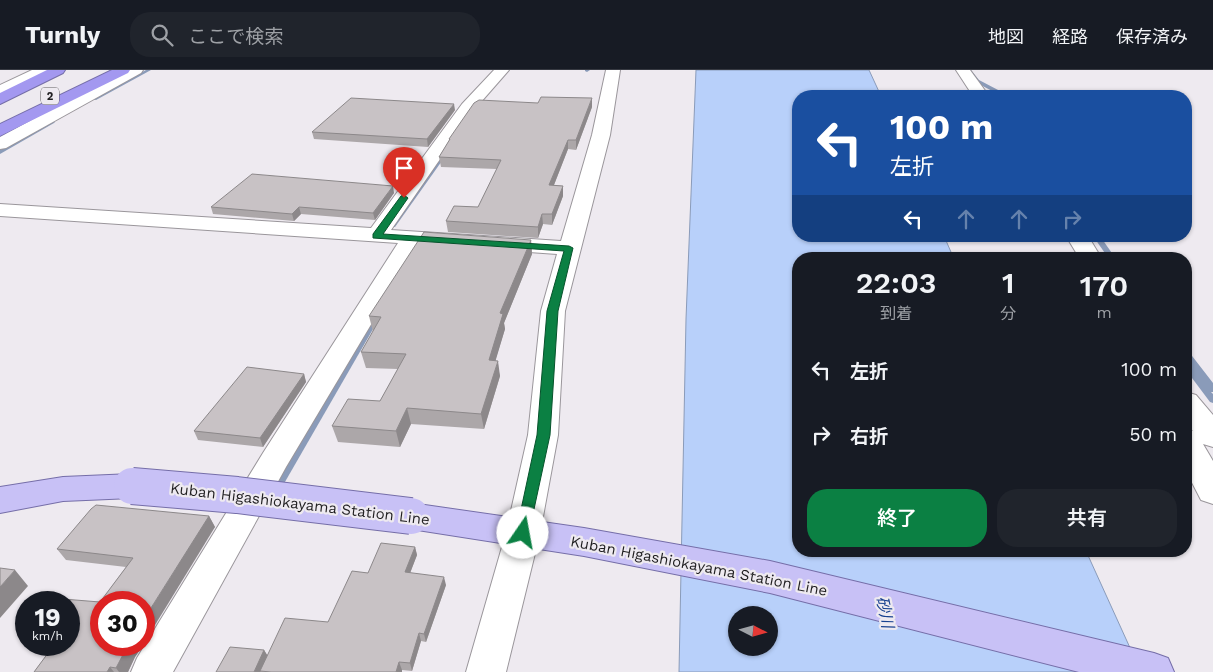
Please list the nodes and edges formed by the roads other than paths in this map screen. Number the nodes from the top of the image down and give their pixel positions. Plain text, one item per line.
1 (44, 70) edge
2 (101, 70) edge
3 (124, 70) edge
4 (136, 70) edge
5 (502, 70) edge
6 (613, 70) edge
7 (963, 70) edge
8 (65, 72) edge
9 (977, 90) edge
10 (0, 91) edge
11 (0, 99) edge
12 (0, 110) edge
13 (0, 122) edge
14 (0, 131) edge
15 (0, 144) edge
16 (0, 210) edge
17 (379, 232) junction
18 (419, 238) junction
19 (569, 248) junction
20 (1192, 410) edge
21 (1213, 436) edge
22 (1192, 451) edge
23 (1213, 491) edge
24 (0, 500) edge
25 (523, 533) junction
26 (151, 672) edge
27 (486, 672) edge
28 (1154, 672) edge

1 - 10 street
2 - 13 highway, 2
3 - 14 highway
4 - 15 street
5 - 17 street
6 - 19 street
7 - 9 street
8 - 11 highway
8 - 12 highway, 2
16 - 17 street
17 - 18 street
18 - 19 street
18 - 26 street
19 - 25 street
20 - 21 street
22 - 23 street
24 - 25 main road, Kuban Higashiokayama Station Line, bridge
25 - 27 street
25 - 28 main road, Kuban Higashiokayama Station Line

